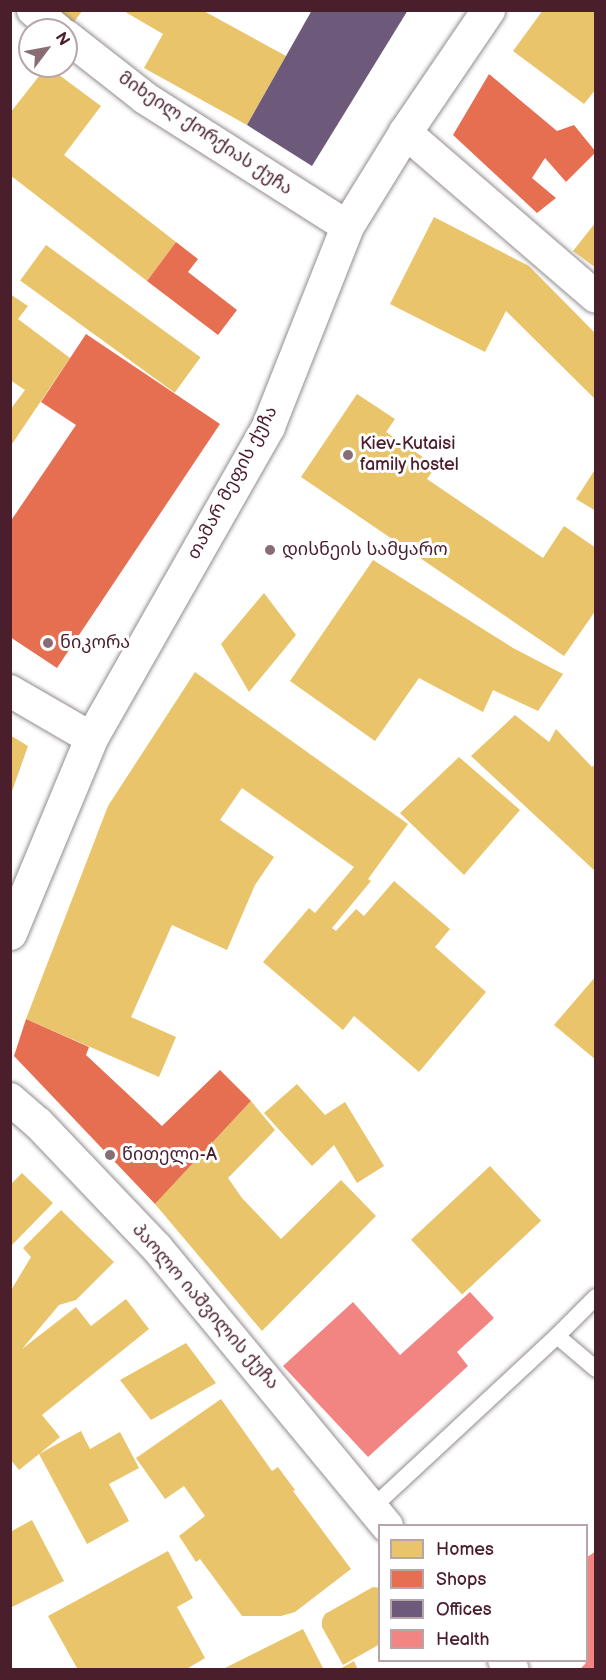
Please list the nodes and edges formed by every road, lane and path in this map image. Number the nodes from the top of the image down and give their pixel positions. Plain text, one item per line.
1 (488, 10) edge
2 (78, 45) edge
3 (405, 132) junction
4 (347, 226) junction
5 (596, 297) edge
6 (10, 691) edge
7 (91, 738) junction
8 (10, 933) edge
9 (10, 1099) edge
10 (596, 1297) edge
11 (557, 1336) junction
12 (596, 1369) edge
13 (380, 1516) edge

1 - 3 main road, თამარ მეფის ქუჩა
2 - 4 street, მიხეილ ქორქიას ქუჩა
3 - 4 main road, თამარ მეფის ქუჩა
3 - 5 street
4 - 7 main road, თამარ მეფის ქუჩა
6 - 7 street
7 - 8 main road, თამარ მეფის ქუჩა
9 - 13 street, პაოლო იაშვილის ქუჩა
10 - 11 lane
11 - 12 lane
11 - 13 lane

